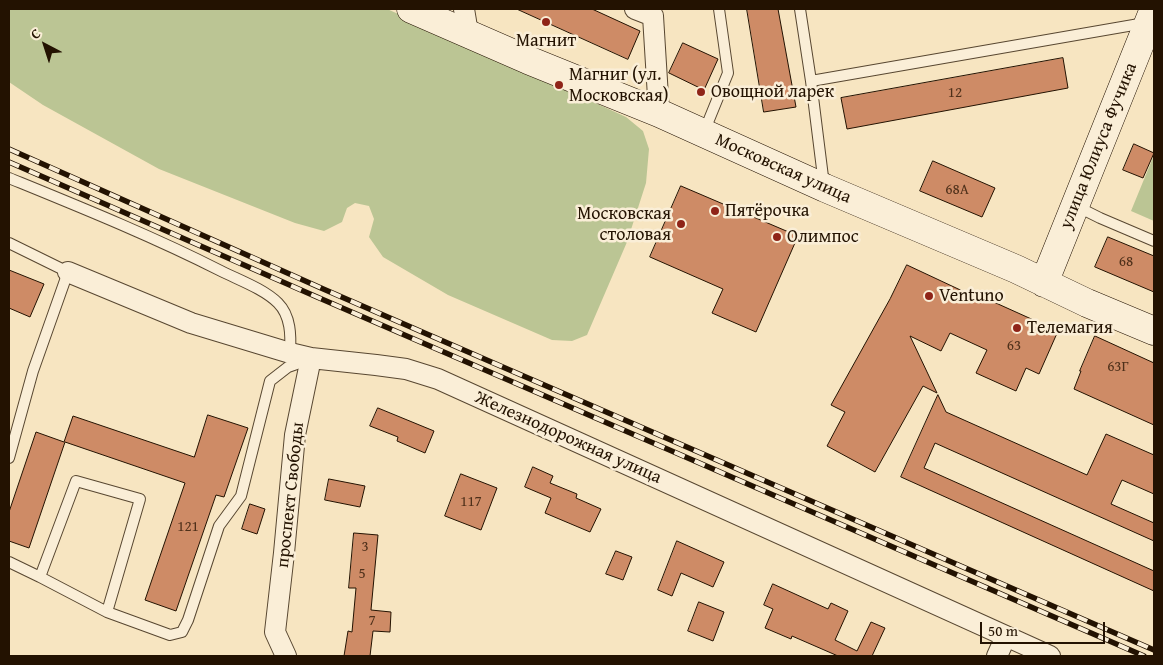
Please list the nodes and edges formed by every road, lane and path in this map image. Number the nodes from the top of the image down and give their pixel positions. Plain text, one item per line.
1 (411, 9) edge
2 (635, 9) edge
3 (719, 9) edge
4 (800, 9) edge
5 (1152, 16) edge
6 (466, 21) edge
7 (812, 81) junction
8 (659, 114) junction
9 (703, 133) junction
10 (9, 178) edge
11 (825, 188) junction
12 (1075, 205) junction
13 (1154, 241) edge
14 (9, 243) edge
15 (68, 272) junction
16 (1044, 283) junction
17 (1154, 331) edge
18 (290, 353) junction
19 (311, 358) junction
20 (9, 458) edge
21 (9, 562) edge
22 (40, 577) junction
23 (107, 612) junction
24 (1006, 636) junction
25 (286, 656) edge
26 (998, 656) edge
27 (1050, 656) edge

1 - 6 street, Московская улица
2 - 8 street
3 - 9 lane
4 - 7 lane
5 - 7 lane
5 - 12 street, улица Юлиуса Фучика
6 - 8 street, Московская улица
7 - 11 lane
8 - 9 street, Московская улица
9 - 11 street, Московская улица
10 - 18 lane
11 - 16 street, Московская улица
12 - 13 lane
12 - 16 street, улица Юлиуса Фучика
14 - 15 lane
15 - 18 street, Железнодорожная улица
15 - 20 lane
16 - 17 street, Московская улица
18 - 19 street, Железнодорожная улица
19 - 23 lane
19 - 24 street, Железнодорожная улица
19 - 25 street, проспект Свободы
21 - 22 lane
22 - 23 lane
22 - 23 lane
24 - 26 street
24 - 27 street, Железнодорожная улица

